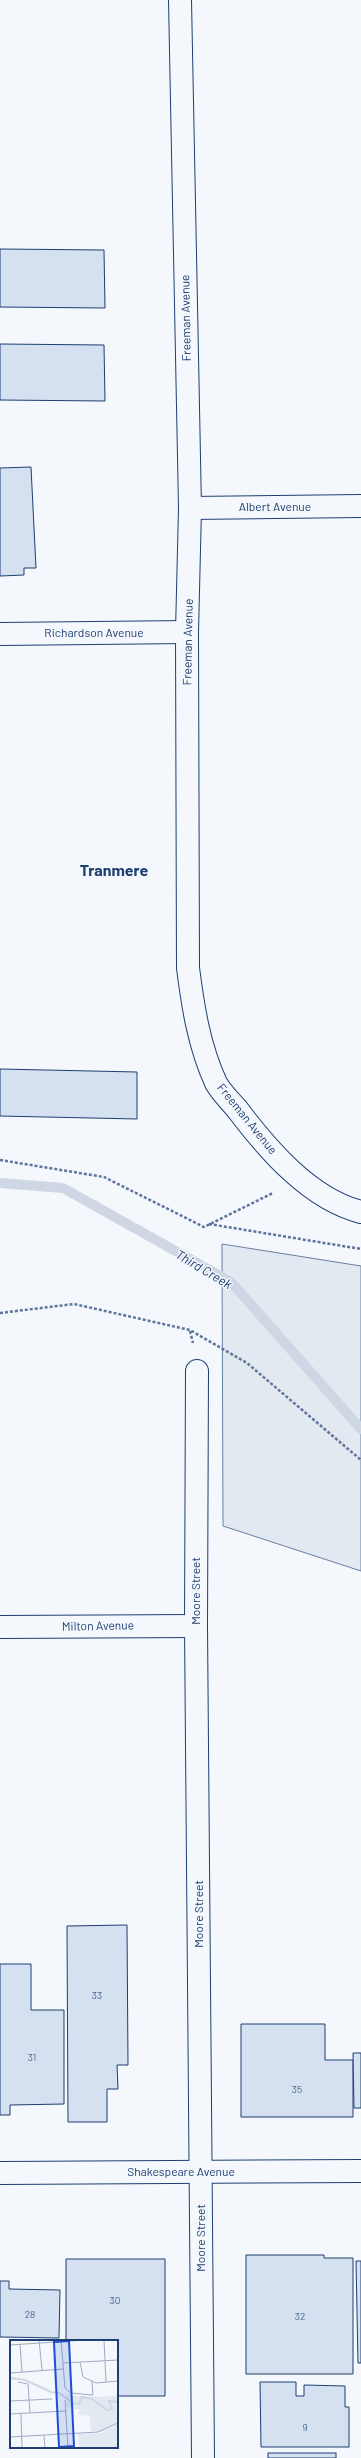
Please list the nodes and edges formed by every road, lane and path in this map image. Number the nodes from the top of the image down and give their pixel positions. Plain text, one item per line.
1 (180, 0) edge
2 (361, 506) edge
3 (190, 508) junction
4 (188, 632) junction
5 (0, 634) edge
6 (0, 1160) edge
7 (302, 1179) junction
8 (361, 1212) edge
9 (209, 1224) junction
10 (361, 1249) edge
11 (198, 1371) dead end
12 (196, 1626) junction
13 (0, 1627) edge
14 (361, 2171) edge
15 (201, 2172) junction
16 (0, 2173) edge
17 (203, 2458) edge

1 - 3 street, Freeman Avenue
2 - 3 street, Albert Avenue
3 - 4 street, Freeman Avenue
4 - 5 street, Richardson Avenue
4 - 7 street, Freeman Avenue
6 - 9 path
7 - 8 street, Freeman Avenue
7 - 9 path
9 - 10 path
11 - 12 street, Moore Street
12 - 13 street, Milton Avenue
12 - 15 street, Moore Street
14 - 15 street, Shakespeare Avenue
15 - 16 street, Shakespeare Avenue
15 - 17 street, Moore Street

